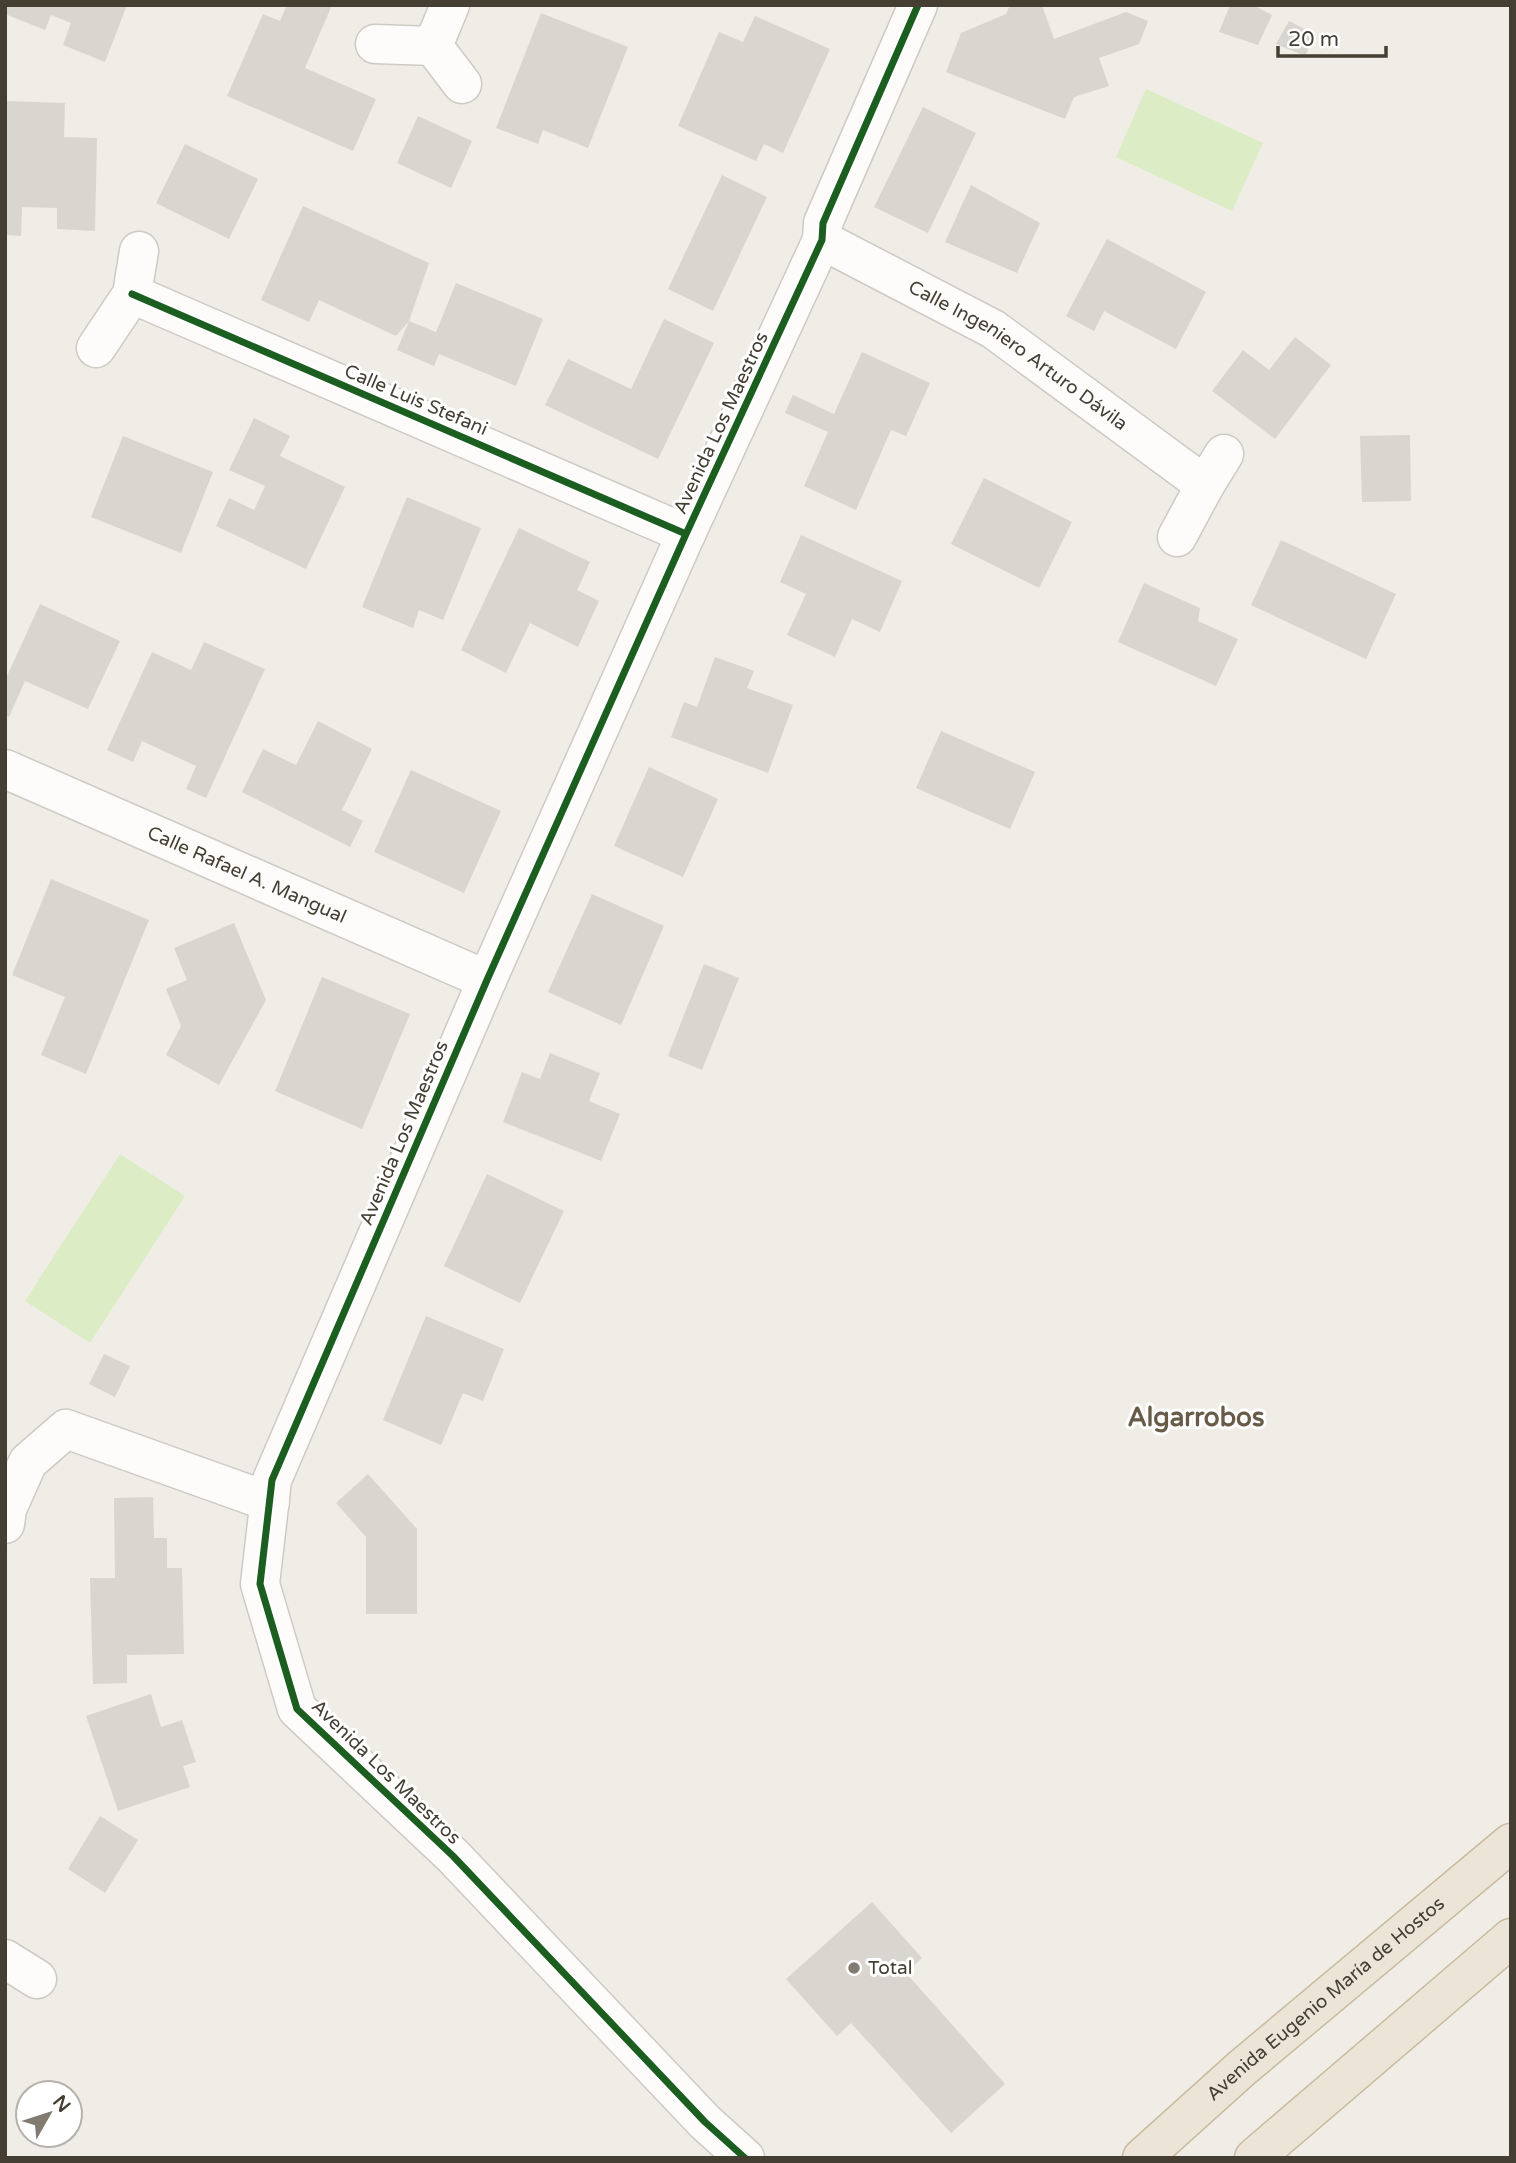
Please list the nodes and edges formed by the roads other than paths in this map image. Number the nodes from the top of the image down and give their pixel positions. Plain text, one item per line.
1 (450, 5) edge
2 (918, 5) edge
3 (375, 44) dead end
4 (433, 46) junction
5 (462, 84) dead end
6 (822, 240) junction
7 (139, 251) dead end
8 (132, 294) junction
9 (96, 348) dead end
10 (686, 534) junction
11 (1177, 537) dead end
12 (5, 769) edge
13 (488, 980) junction
14 (270, 1502) junction
15 (5, 1524) edge
16 (1511, 1843) edge
17 (1511, 1938) edge
18 (5, 1959) edge
19 (37, 1979) dead end
20 (745, 2158) edge
21 (1142, 2158) edge
22 (1254, 2158) edge

1 - 4 street
2 - 6 street, Avenida Los Maestros
3 - 4 street
4 - 5 street
6 - 10 street, Avenida Los Maestros
6 - 11 street, Calle Ingeniero Arturo Dávila
7 - 8 street
8 - 9 street
8 - 10 street, Calle Luis Stefani
10 - 13 street, Avenida Los Maestros
12 - 13 street, Calle Rafael A. Mangual
13 - 14 street, Avenida Los Maestros
14 - 15 street
14 - 20 street, Avenida Los Maestros
16 - 21 highway, Avenida Eugenio María de Hostos
17 - 22 highway
18 - 19 street

